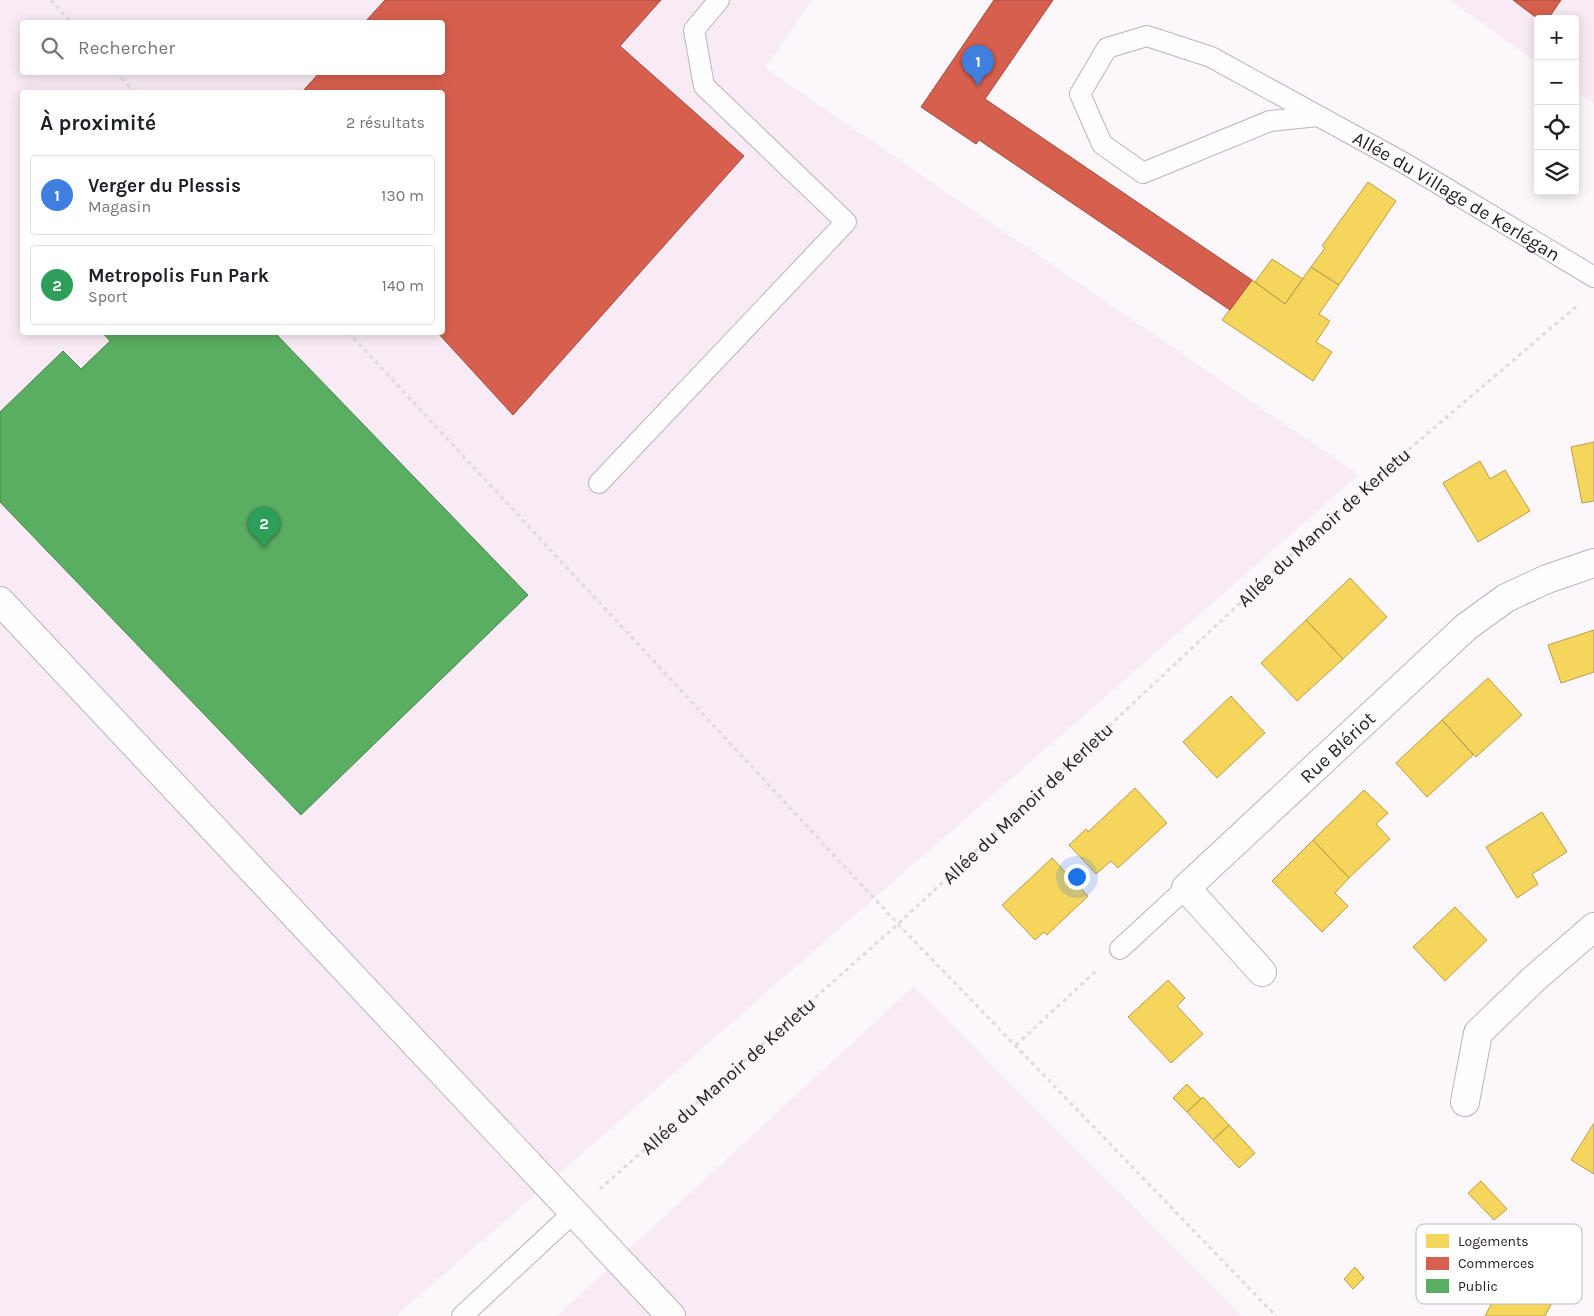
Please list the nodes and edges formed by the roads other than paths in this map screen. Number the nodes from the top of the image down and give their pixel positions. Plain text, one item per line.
1 (719, 0) edge
2 (1318, 116) junction
3 (1594, 277) edge
4 (599, 483) dead end
5 (1594, 563) edge
6 (0, 602) edge
7 (1186, 888) junction
8 (1594, 927) edge
9 (1120, 949) road end
10 (1262, 972) dead end
11 (1466, 1102) dead end
12 (574, 1212) junction
13 (462, 1316) edge
14 (671, 1316) edge

1 - 4 lane
2 - 2 lane, Allée du Village de Kerlégan
2 - 3 lane, Allée du Village de Kerlégan
5 - 7 street, Rue Blériot
6 - 12 street
7 - 9 lane
7 - 10 street
8 - 11 street
12 - 13 lane
12 - 14 street

